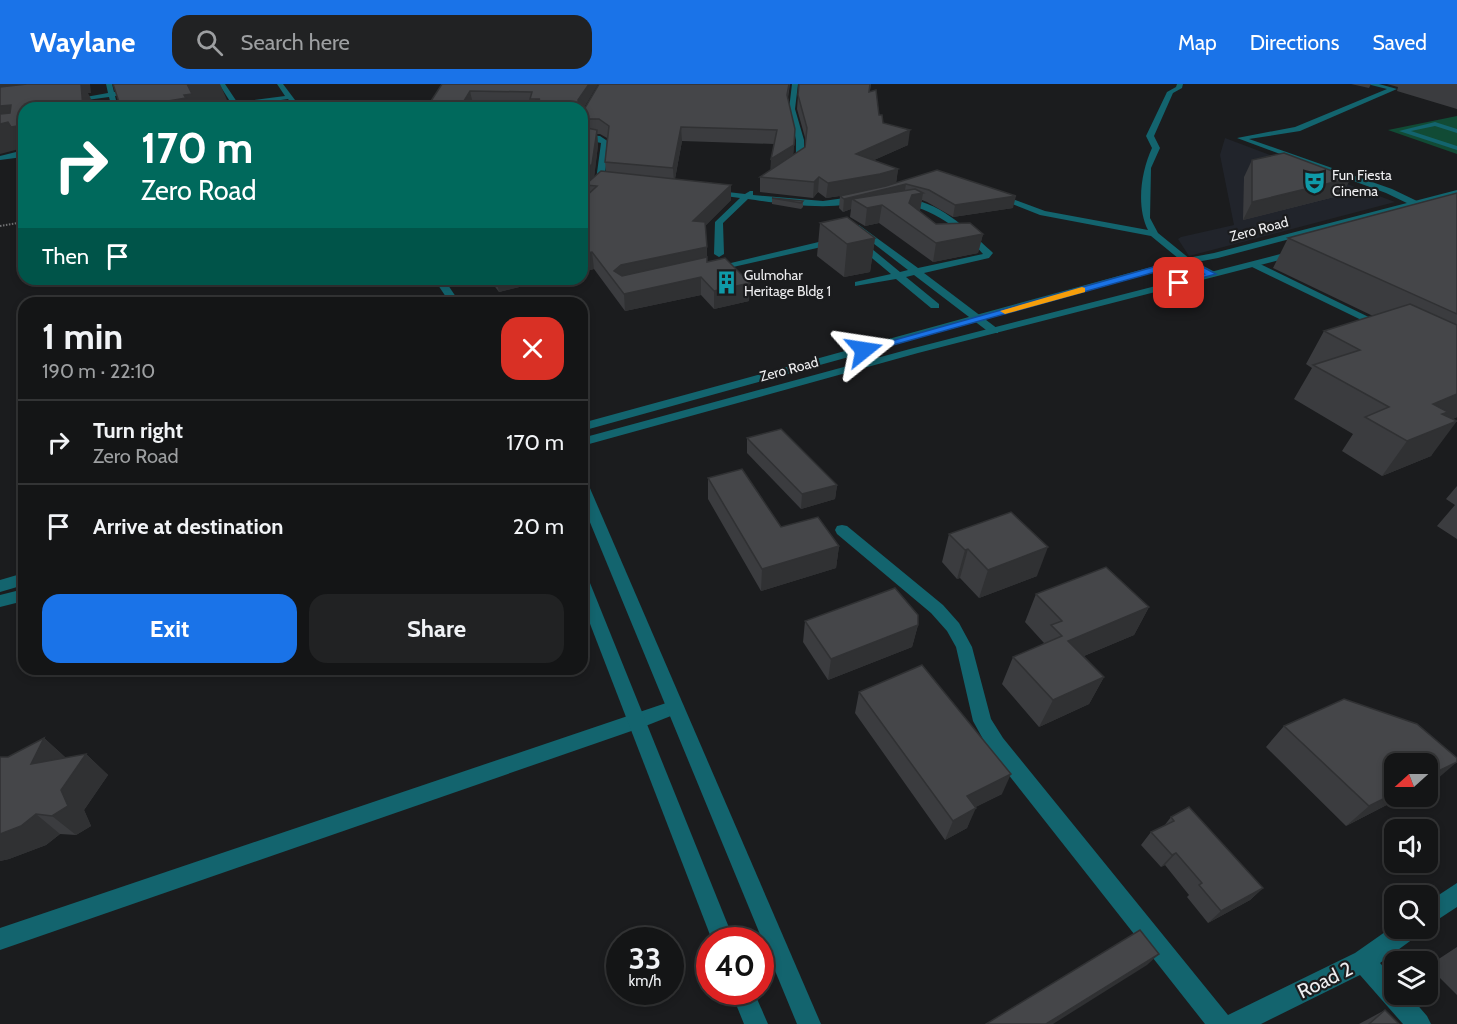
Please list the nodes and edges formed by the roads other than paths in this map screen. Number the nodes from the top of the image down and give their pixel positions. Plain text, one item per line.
1 (109, 84) edge
2 (222, 84) edge
3 (280, 84) edge
4 (795, 84) edge
5 (1180, 84) edge
6 (1370, 84) edge
7 (144, 89) edge
8 (111, 93) junction
9 (289, 97) junction
10 (67, 100) edge
11 (114, 102) edge
12 (234, 102) edge
13 (250, 102) edge
14 (293, 102) edge
15 (1457, 130) edge
16 (588, 137) edge
17 (1456, 145) edge
18 (18, 155) edge
19 (0, 158) edge
20 (781, 174) edge
21 (600, 181) junction
22 (611, 182) edge
23 (756, 188) dead end
24 (701, 191) edge
25 (1389, 191) junction
26 (1457, 192) edge
27 (989, 193) edge
28 (588, 194) edge
29 (746, 196) junction
30 (871, 197) edge
31 (1428, 200) junction
32 (893, 203) edge
33 (1414, 203) junction
34 (1451, 207) edge
35 (1433, 211) edge
36 (936, 213) junction
37 (925, 215) edge
38 (857, 226) edge
39 (1333, 226) junction
40 (1348, 232) edge
41 (1154, 234) junction
42 (969, 236) junction
43 (952, 238) edge
44 (1307, 250) edge
45 (719, 254) dead end
46 (1187, 261) junction
47 (1255, 265) junction
48 (702, 271) edge
49 (916, 272) junction
50 (1212, 274) junction
51 (900, 276) junction
52 (859, 284) dead end
53 (935, 306) dead end
54 (976, 319) junction
55 (993, 331) junction
56 (1393, 332) edge
57 (670, 402) junction
58 (679, 414) junction
59 (588, 425) edge
60 (588, 440) edge
61 (588, 500) edge
62 (842, 530) dead end
63 (18, 581) edge
64 (0, 586) edge
65 (18, 596) edge
66 (588, 598) edge
67 (0, 601) edge
68 (675, 707) junction
69 (637, 722) junction
70 (1457, 894) edge
71 (1438, 908) edge
72 (718, 927) edge
73 (0, 939) edge
74 (1394, 939) edge
75 (1363, 961) junction
76 (748, 1005) edge
77 (756, 1024) edge
78 (809, 1024) edge
79 (1220, 1024) edge
80 (1236, 1024) edge
81 (1419, 1024) edge

1 - 8 street
2 - 12 street
3 - 9 street
4 - 20 street
5 - 41 street
6 - 25 street
7 - 8 street
8 - 10 street
8 - 11 street
9 - 13 street
9 - 14 street
15 - 17 street
16 - 21 street
18 - 19 street
21 - 22 street
21 - 28 street
23 - 29 street
24 - 29 street
25 - 31 street
25 - 33 street
26 - 31 street, Zero Road
27 - 41 street
29 - 30 street
29 - 45 street
31 - 33 street, Zero Road
31 - 34 street
32 - 36 street
33 - 35 street
33 - 39 street, Zero Road
36 - 37 street
36 - 42 street
38 - 49 street
39 - 40 street
39 - 46 street, Zero Road
41 - 46 street
42 - 43 street
42 - 49 street
44 - 47 street, Zero Road
46 - 50 street
46 - 54 street, Zero Road
47 - 50 street, Zero Road
47 - 56 street
48 - 51 street
49 - 51 street
49 - 54 street
50 - 55 street, Zero Road
51 - 52 street
51 - 53 street
54 - 55 street
54 - 57 street, Zero Road
55 - 58 street, Zero Road
57 - 58 street
57 - 59 street, Zero Road
58 - 60 street, Zero Road
61 - 68 street
62 - 79 street
63 - 64 street
65 - 67 street
66 - 69 street
68 - 69 street
68 - 78 street
69 - 72 street
69 - 73 street
70 - 71 street
74 - 75 street, Road 2
75 - 80 street, Road 2
75 - 81 street
76 - 77 street

